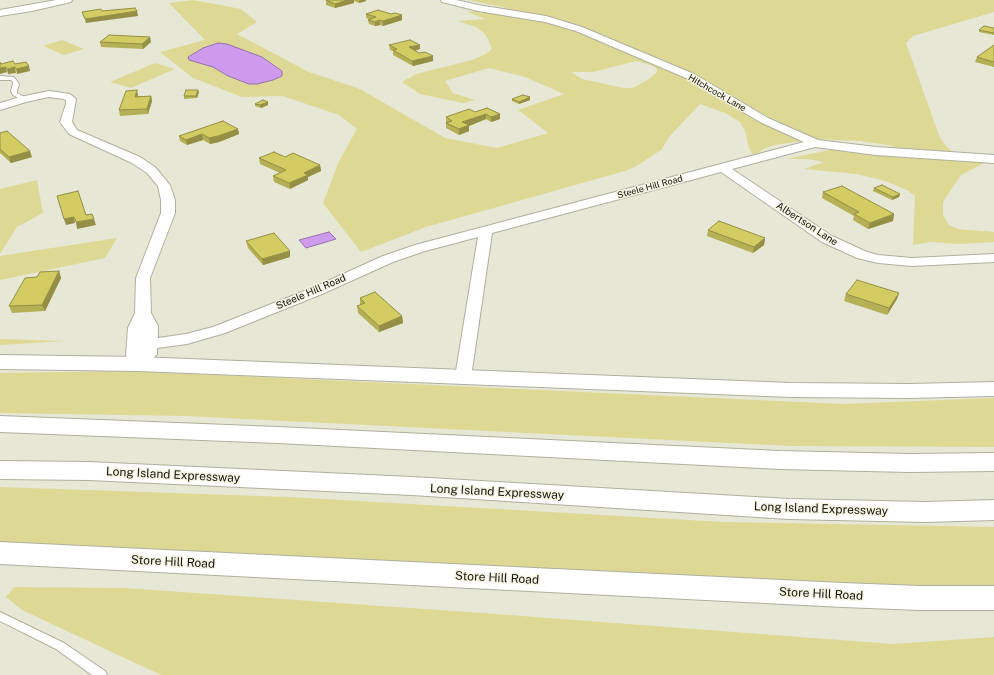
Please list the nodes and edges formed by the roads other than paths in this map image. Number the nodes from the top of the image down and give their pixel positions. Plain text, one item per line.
1 (68, 0) edge
2 (445, 0) edge
3 (0, 13) edge
4 (0, 78) edge
5 (24, 99) junction
6 (0, 107) edge
7 (815, 143) junction
8 (994, 159) edge
9 (723, 168) junction
10 (486, 230) junction
11 (994, 258) edge
12 (141, 352) junction
13 (0, 362) edge
14 (463, 377) junction
15 (994, 389) edge
16 (0, 424) edge
17 (994, 462) edge
18 (0, 470) edge
19 (994, 510) edge
20 (0, 553) edge
21 (994, 598) edge
22 (0, 616) edge
23 (101, 675) edge

1 - 3 street
2 - 7 street, Hitchcock Lane
4 - 5 lane
5 - 6 street
5 - 12 street
7 - 8 street, Hitchcock Lane
7 - 9 street, Steele Hill Road
9 - 10 street, Steele Hill Road
9 - 11 street, Albertson Lane
10 - 12 street, Steele Hill Road
10 - 14 street
12 - 13 main road
12 - 14 main road
14 - 15 main road
16 - 17 main road
18 - 19 main road, Long Island Expressway
20 - 21 main road, Store Hill Road
22 - 23 lane

